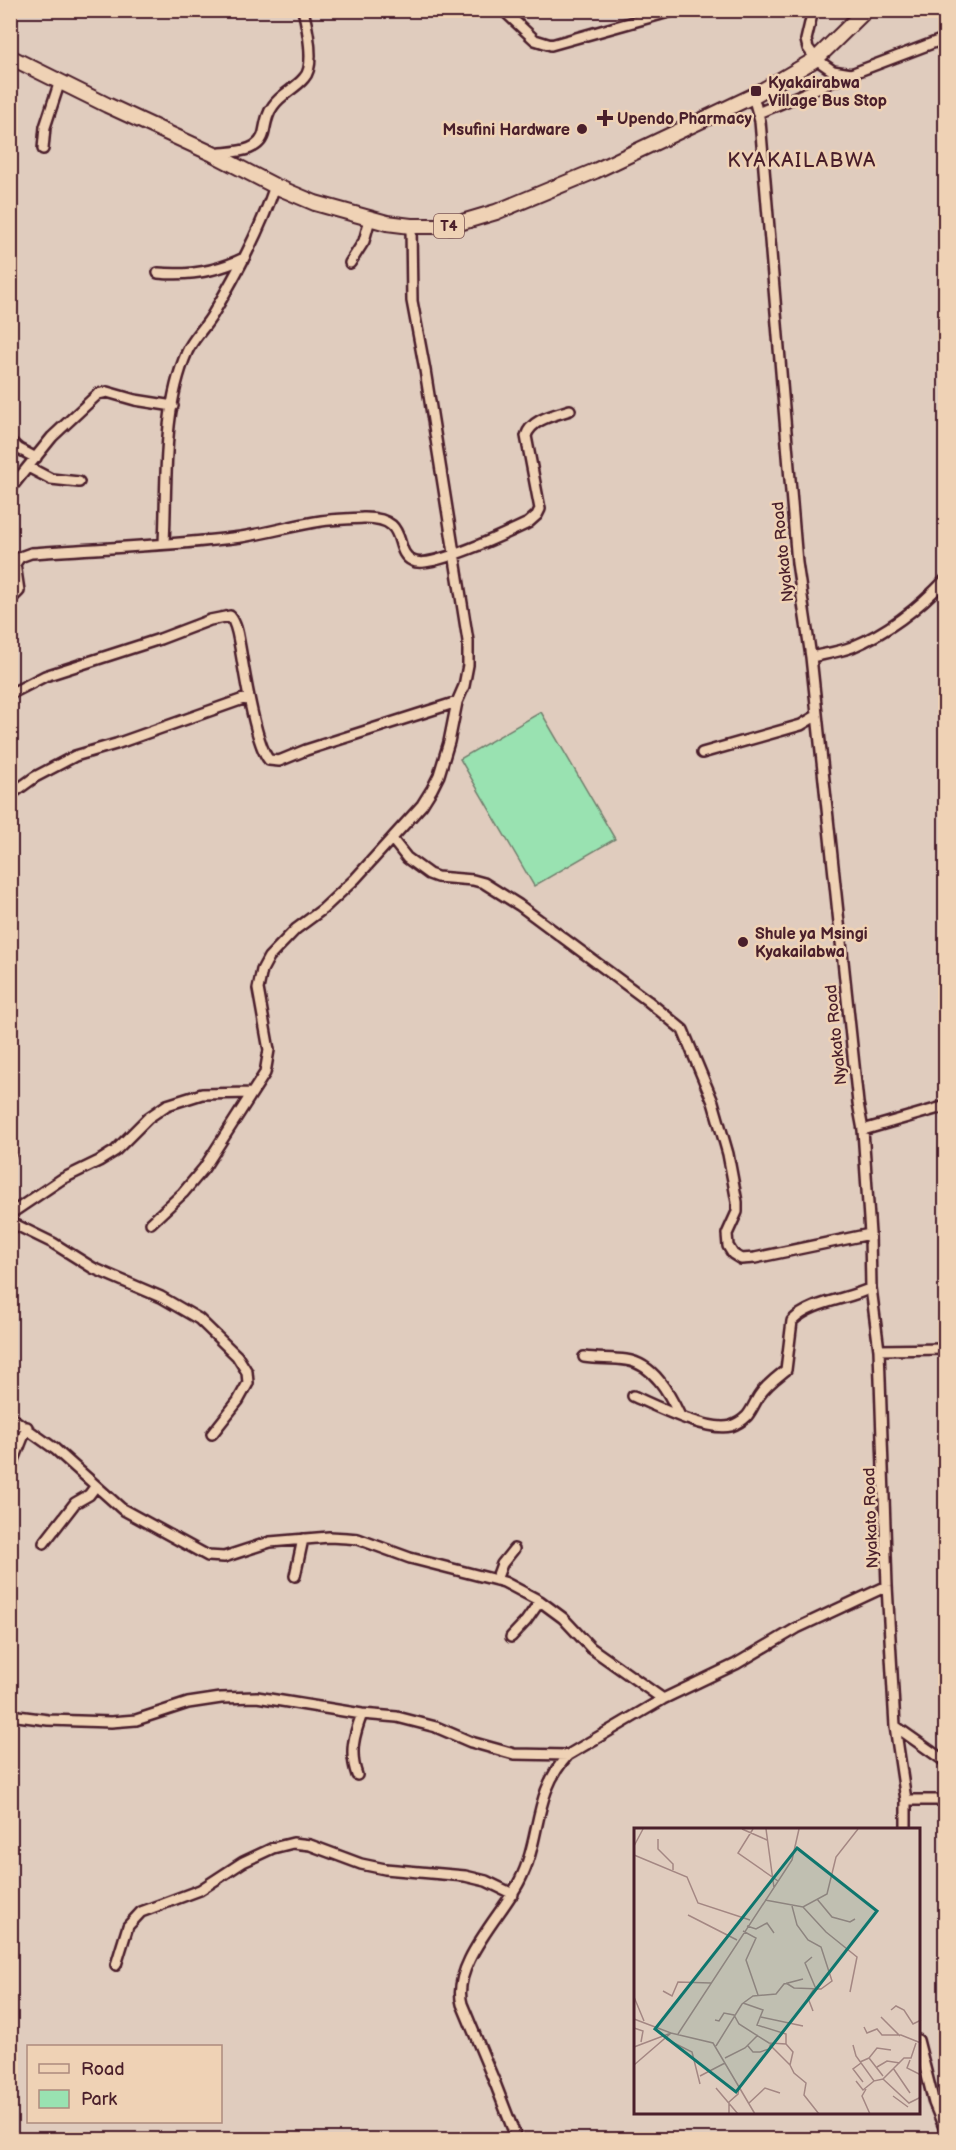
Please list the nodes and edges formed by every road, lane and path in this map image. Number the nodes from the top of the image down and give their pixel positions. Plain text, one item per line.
1 (303, 10) edge
2 (503, 10) edge
3 (676, 10) edge
4 (813, 10) edge
5 (866, 10) edge
6 (945, 38) edge
7 (10, 57) edge
8 (816, 59) junction
9 (850, 74) junction
10 (60, 81) junction
11 (753, 96) junction
12 (758, 113) junction
13 (43, 149) dead end
14 (213, 154) junction
15 (275, 186) junction
16 (370, 219) junction
17 (411, 226) junction
18 (243, 258) junction
19 (350, 263) dead end
20 (158, 273) dead end
21 (172, 406) junction
22 (570, 410) dead end
23 (10, 441) edge
24 (36, 458) junction
25 (28, 467) junction
26 (79, 482) dead end
27 (10, 489) edge
28 (164, 543) junction
29 (455, 555) junction
30 (13, 561) edge
31 (945, 579) edge
32 (10, 600) edge
33 (811, 657) junction
34 (10, 693) edge
35 (249, 698) junction
36 (457, 702) junction
37 (816, 716) junction
38 (702, 753) dead end
39 (10, 795) edge
40 (392, 839) junction
41 (251, 1093) junction
42 (945, 1106) edge
43 (10, 1130) edge
44 (863, 1130) junction
45 (10, 1154) edge
46 (10, 1200) edge
47 (12, 1212) edge
48 (10, 1222) edge
49 (151, 1223) dead end
50 (870, 1234) junction
51 (872, 1288) junction
52 (879, 1350) junction
53 (945, 1350) edge
54 (584, 1357) dead end
55 (633, 1396) dead end
56 (680, 1416) junction
57 (10, 1417) edge
58 (27, 1427) junction
59 (212, 1434) dead end
60 (10, 1470) edge
61 (95, 1487) junction
62 (303, 1539) junction
63 (44, 1543) dead end
64 (514, 1549) dead end
65 (295, 1576) dead end
66 (496, 1580) junction
67 (887, 1586) junction
68 (540, 1601) junction
69 (511, 1637) dead end
70 (663, 1699) junction
71 (362, 1714) junction
72 (10, 1715) edge
73 (895, 1726) junction
74 (568, 1755) junction
75 (945, 1762) edge
76 (357, 1774) dead end
77 (906, 1800) junction
78 (945, 1800) edge
79 (906, 1828) edge
80 (513, 1894) junction
81 (117, 1965) dead end
82 (920, 2048) edge
83 (945, 2132) edge
84 (517, 2139) edge

1 - 14 street
2 - 3 street
4 - 8 street
5 - 8 highway, T4
6 - 9 street
7 - 10 highway, T4
8 - 9 street
8 - 11 highway, T4
9 - 12 street
10 - 13 street
10 - 14 highway, T4
11 - 12 street, Nyakato Road
11 - 17 highway, T4
12 - 33 street, Nyakato Road
14 - 15 highway, T4
15 - 16 highway, T4
15 - 18 street
16 - 17 highway, T4
16 - 19 street
17 - 29 street
18 - 20 street
18 - 21 street
21 - 24 street
21 - 28 street
22 - 29 street
23 - 24 street
24 - 25 street
25 - 26 street
25 - 27 street
28 - 29 street
28 - 30 street
29 - 36 street
30 - 32 street
31 - 33 street
33 - 37 street, Nyakato Road
34 - 35 street
35 - 36 street
35 - 39 street
36 - 40 street
37 - 38 street
37 - 44 street, Nyakato Road
40 - 41 street
40 - 50 street
41 - 47 street
41 - 49 street
42 - 44 street
43 - 45 street
44 - 50 street, Nyakato Road
46 - 47 street
48 - 59 street
50 - 51 street, Nyakato Road
51 - 52 street, Nyakato Road
51 - 56 street
52 - 53 street
52 - 67 street, Nyakato Road
54 - 56 street
55 - 56 street
57 - 58 street
58 - 60 street
58 - 61 street
61 - 62 street
61 - 63 street
62 - 65 street
62 - 66 street
64 - 66 street
66 - 68 street
67 - 70 street
67 - 73 street, Nyakato Road
68 - 69 street
68 - 70 street
70 - 74 street
71 - 72 street
71 - 74 street
71 - 76 street
73 - 75 street
73 - 77 street, Nyakato Road
74 - 80 street
77 - 78 street
77 - 79 street, Nyakato Road
80 - 81 street
80 - 84 street
82 - 83 street

